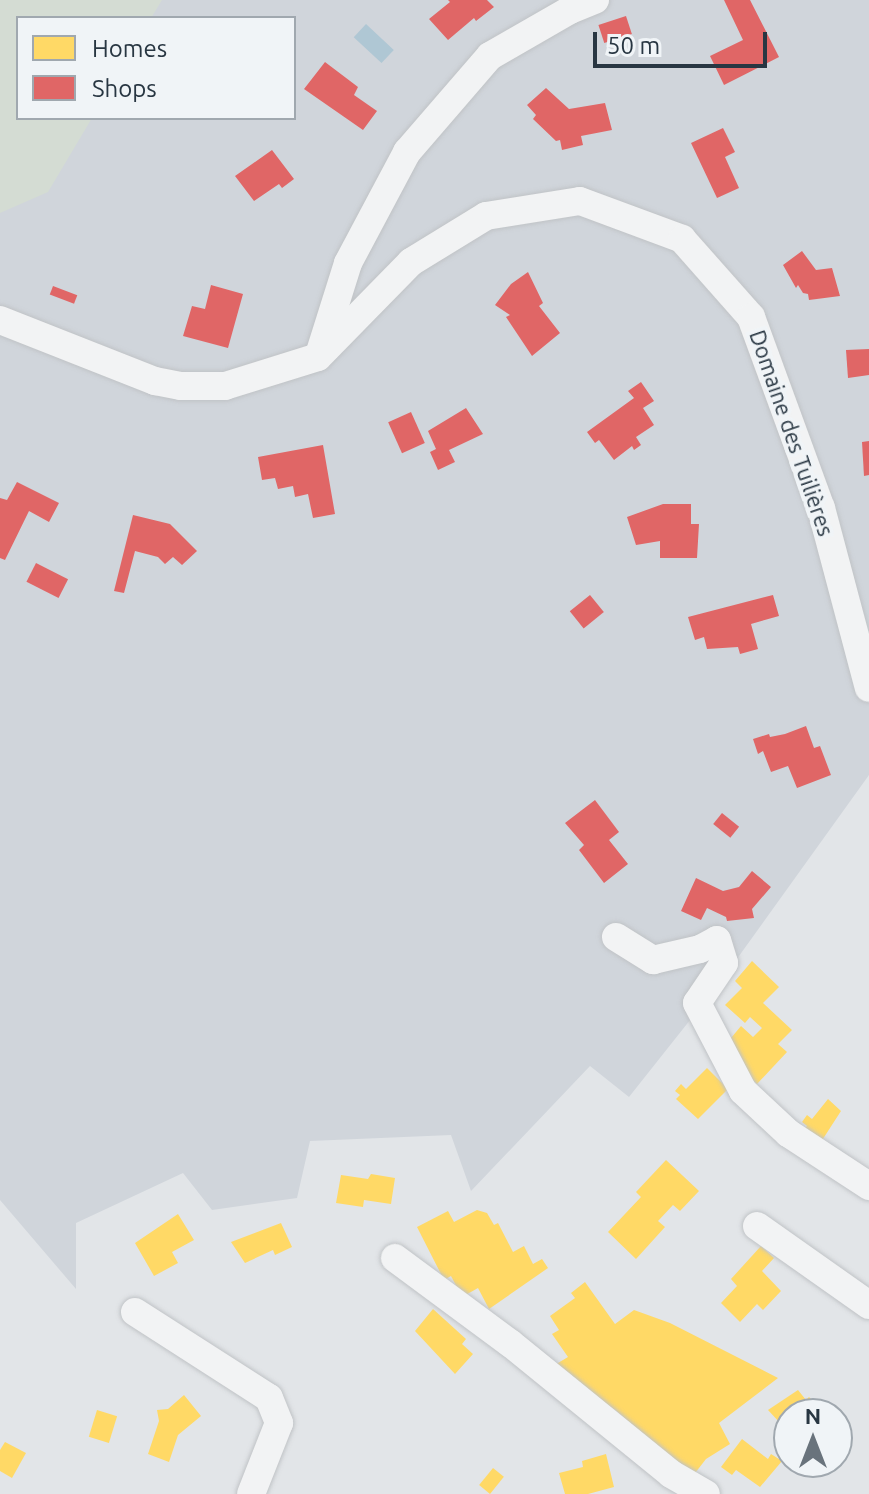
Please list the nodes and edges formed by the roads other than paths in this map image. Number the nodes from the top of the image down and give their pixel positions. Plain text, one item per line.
1 (595, 0) edge
2 (0, 320) edge
3 (318, 357) junction
4 (869, 688) edge
5 (616, 937) dead end
6 (869, 1186) edge
7 (757, 1226) dead end
8 (395, 1258) dead end
9 (869, 1305) edge
10 (135, 1312) dead end
11 (690, 1490) edge
12 (251, 1494) edge

1 - 3 street
2 - 3 street, Domaine des Tuilières
3 - 4 street, Domaine des Tuilières
5 - 6 street
7 - 9 street
8 - 11 street
10 - 12 street

